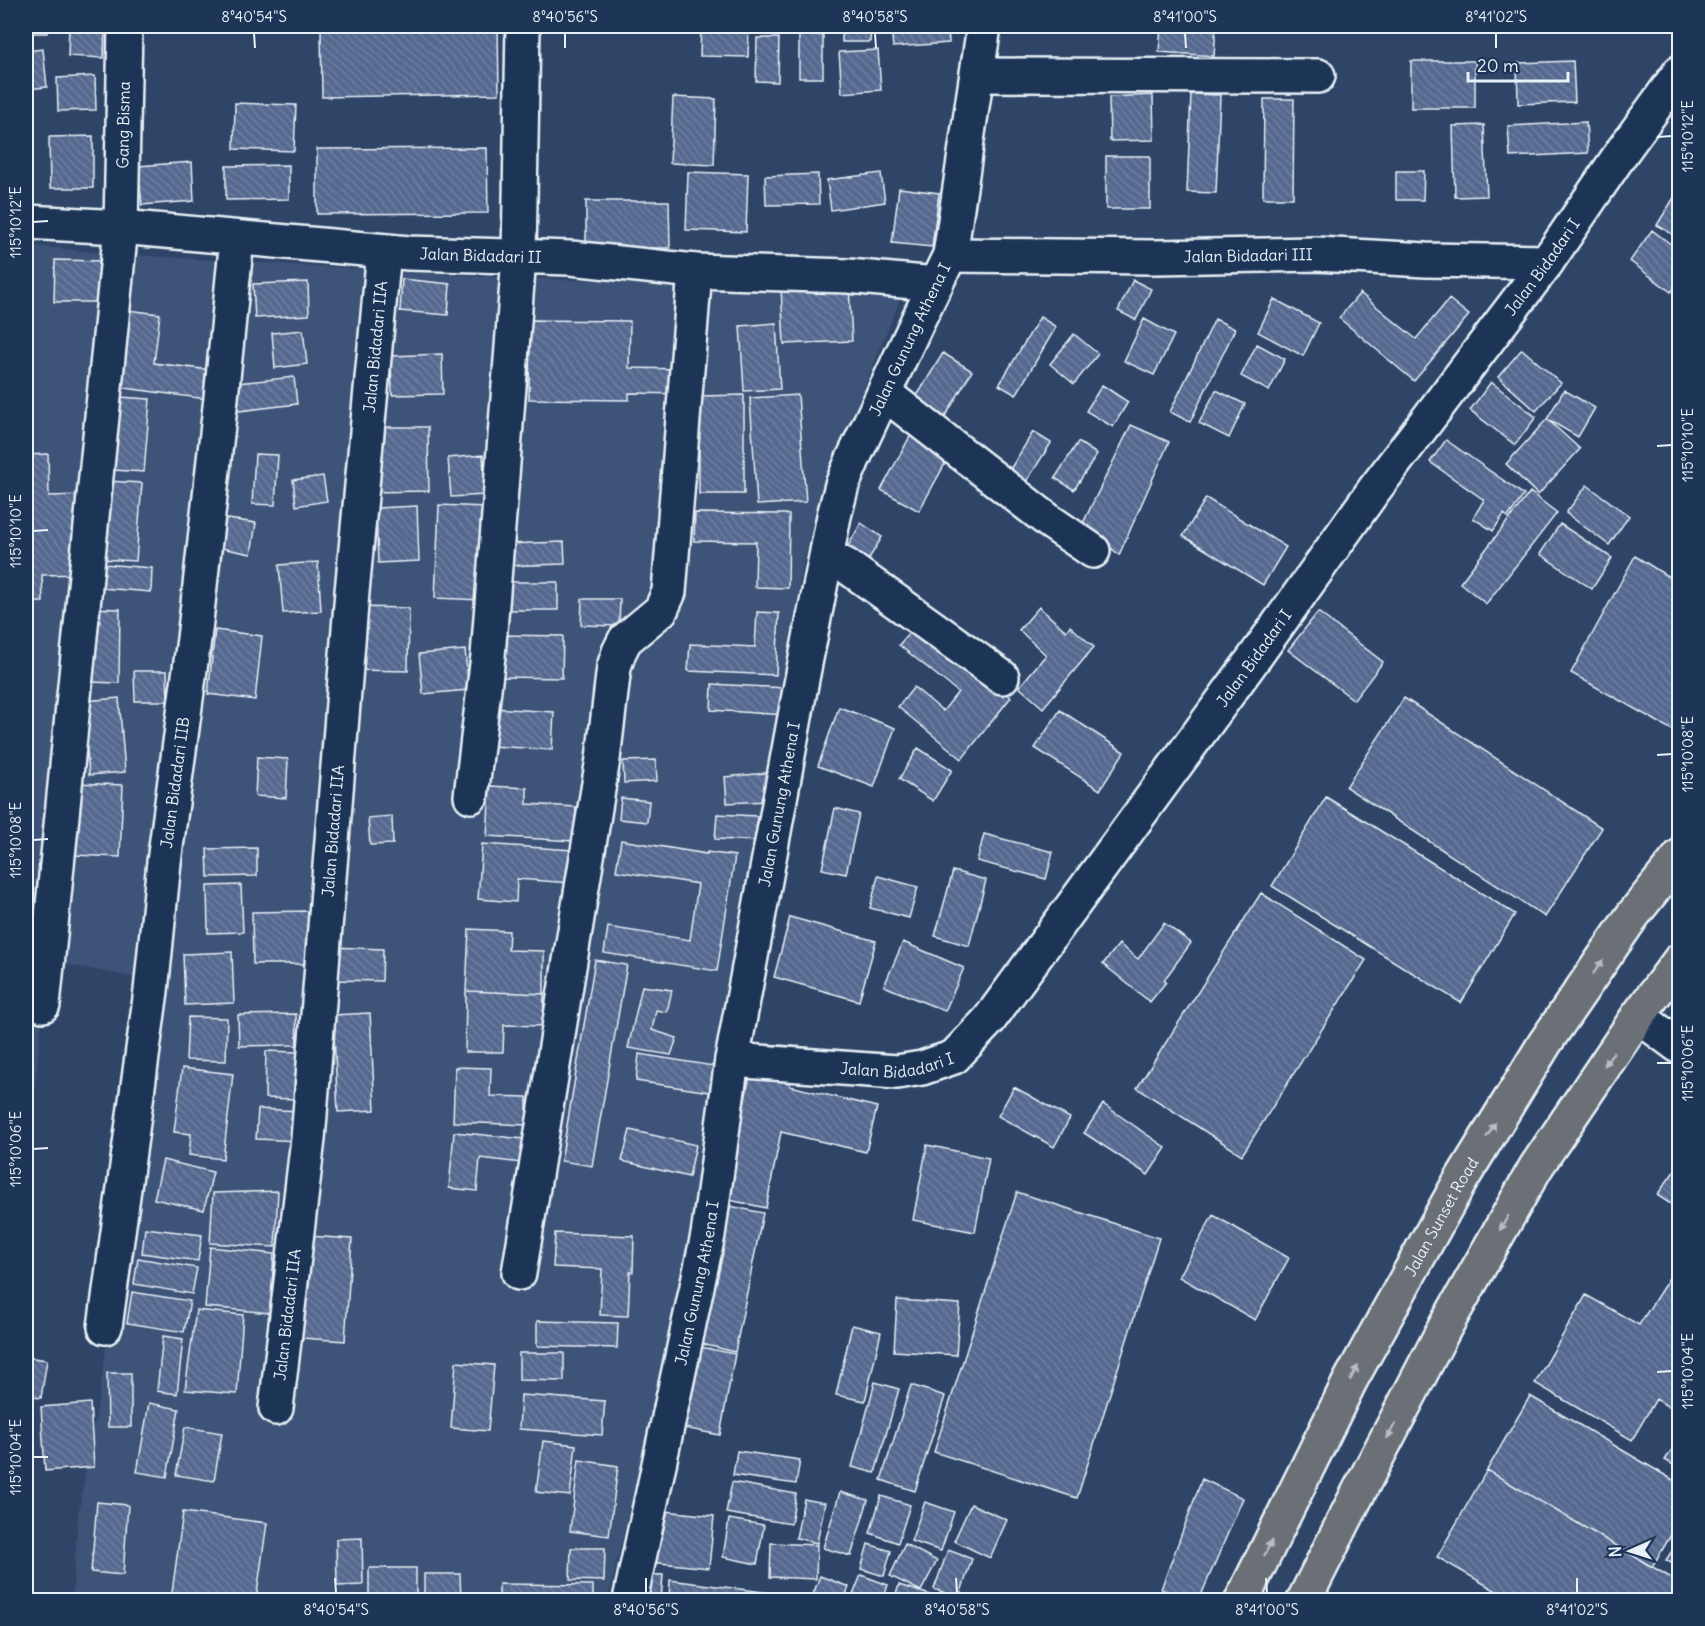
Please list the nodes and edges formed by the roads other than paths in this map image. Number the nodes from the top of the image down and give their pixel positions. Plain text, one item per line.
1 (125, 26) edge
2 (523, 26) edge
3 (984, 26) edge
4 (1680, 72) edge
5 (977, 75) junction
6 (1318, 76) dead end
7 (26, 222) edge
8 (122, 227) junction
9 (237, 238) junction
10 (384, 251) junction
11 (950, 255) junction
12 (519, 256) junction
13 (1547, 262) junction
14 (695, 271) junction
15 (936, 284) junction
16 (884, 393) junction
17 (1093, 551) dead end
18 (827, 556) junction
19 (1002, 676) dead end
20 (471, 796) dead end
21 (1680, 856) edge
22 (1680, 960) edge
23 (43, 1005) dead end
24 (1638, 1016) junction
25 (1680, 1047) edge
26 (732, 1060) junction
27 (519, 1273) dead end
28 (105, 1327) dead end
29 (276, 1408) dead end
30 (630, 1600) edge
31 (1242, 1600) edge
32 (1304, 1600) edge

1 - 8 street, Gang Bisma
2 - 12 street
3 - 5 street, Jalan Gunung Athena I
4 - 13 street, Jalan Bidadari I
5 - 6 street
5 - 11 street, Jalan Gunung Athena I
7 - 8 street, Jalan Bidadari II
8 - 9 street, Jalan Bidadari II
8 - 23 street, Gang Bisma
9 - 10 street, Jalan Bidadari II
9 - 28 street, Jalan Bidadari IIB
10 - 12 street, Jalan Bidadari II
10 - 29 street, Jalan Bidadari IIA
11 - 13 street, Jalan Bidadari III
11 - 15 street, Jalan Gunung Athena I
12 - 14 street, Jalan Bidadari II
12 - 20 street
13 - 26 street, Jalan Bidadari I
14 - 15 street, Jalan Bidadari II
14 - 27 street
15 - 16 street, Jalan Gunung Athena I
16 - 17 street
16 - 18 street, Jalan Gunung Athena I
18 - 19 street
18 - 26 street, Jalan Gunung Athena I
31 -> 21 highway, Jalan Sunset Road
22 - 24 highway
24 - 25 street
24 -> 32 highway
26 - 30 street, Jalan Gunung Athena I

